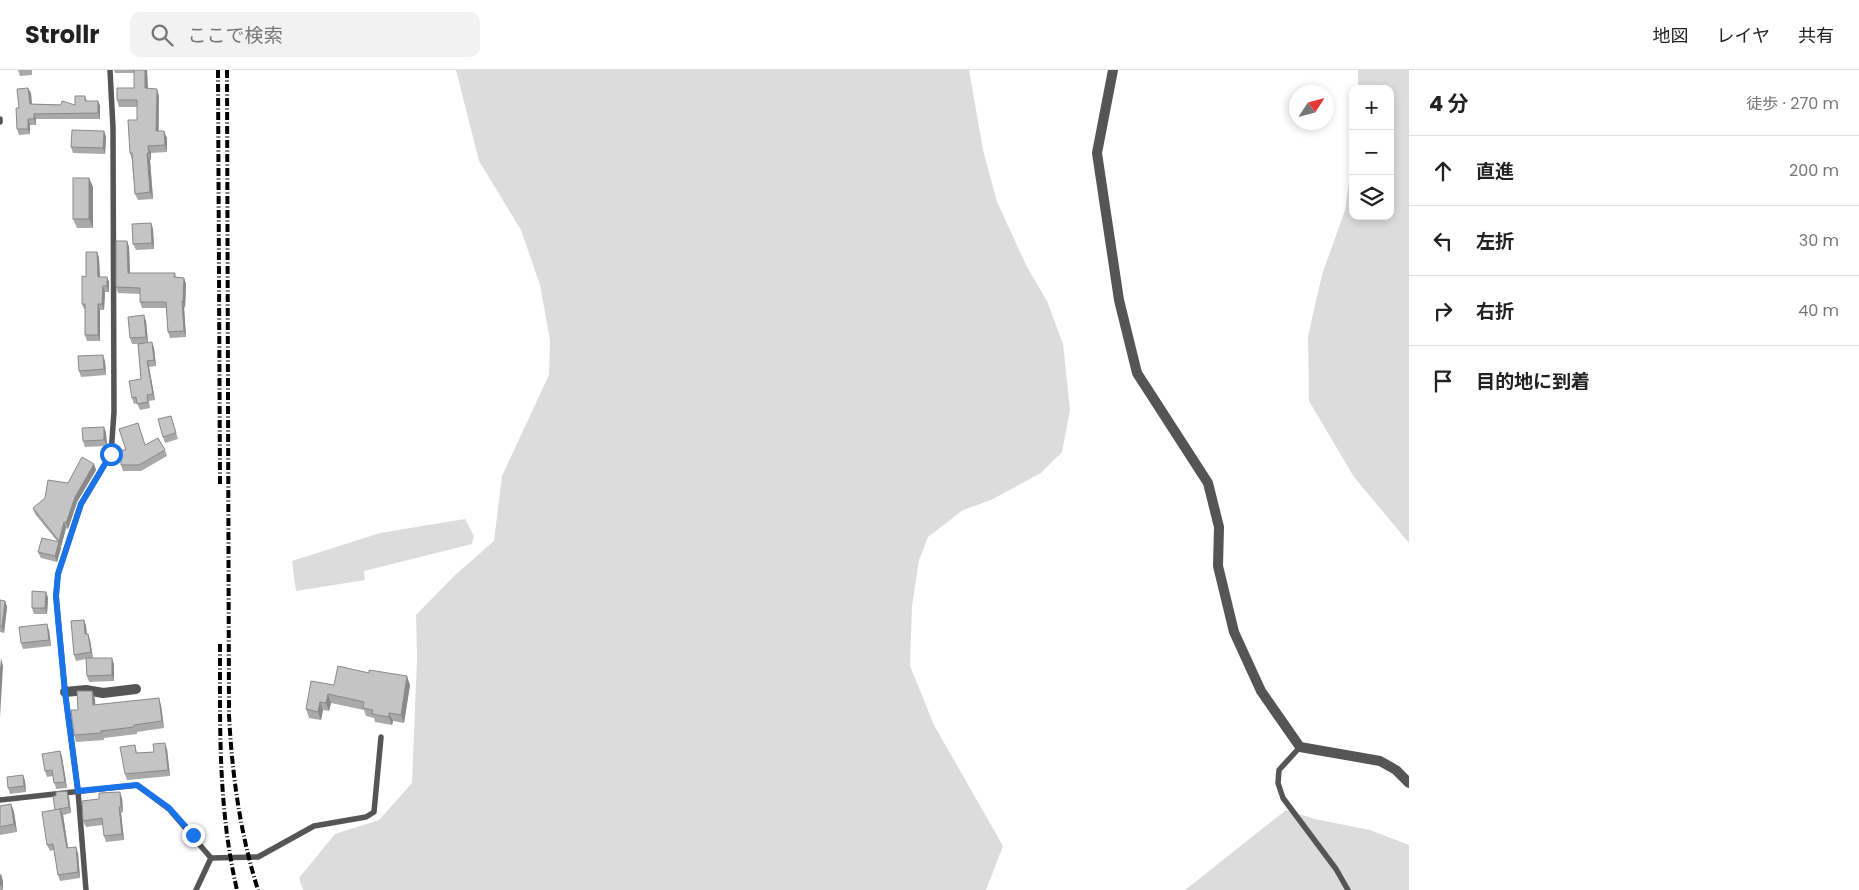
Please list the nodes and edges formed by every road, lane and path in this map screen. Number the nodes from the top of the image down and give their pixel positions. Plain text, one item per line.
1 (110, 70) edge
2 (1113, 70) edge
3 (136, 689) dead end
4 (65, 692) junction
5 (381, 737) dead end
6 (1300, 747) junction
7 (1409, 784) edge
8 (78, 791) junction
9 (0, 800) edge
10 (211, 858) junction
11 (86, 890) edge
12 (196, 890) edge
13 (1348, 890) edge

1 - 4 lane
2 - 6 street
3 - 4 street
4 - 8 lane
5 - 10 lane
6 - 7 street
6 - 13 lane
8 - 9 lane
8 - 10 lane
8 - 11 lane
10 - 12 lane

